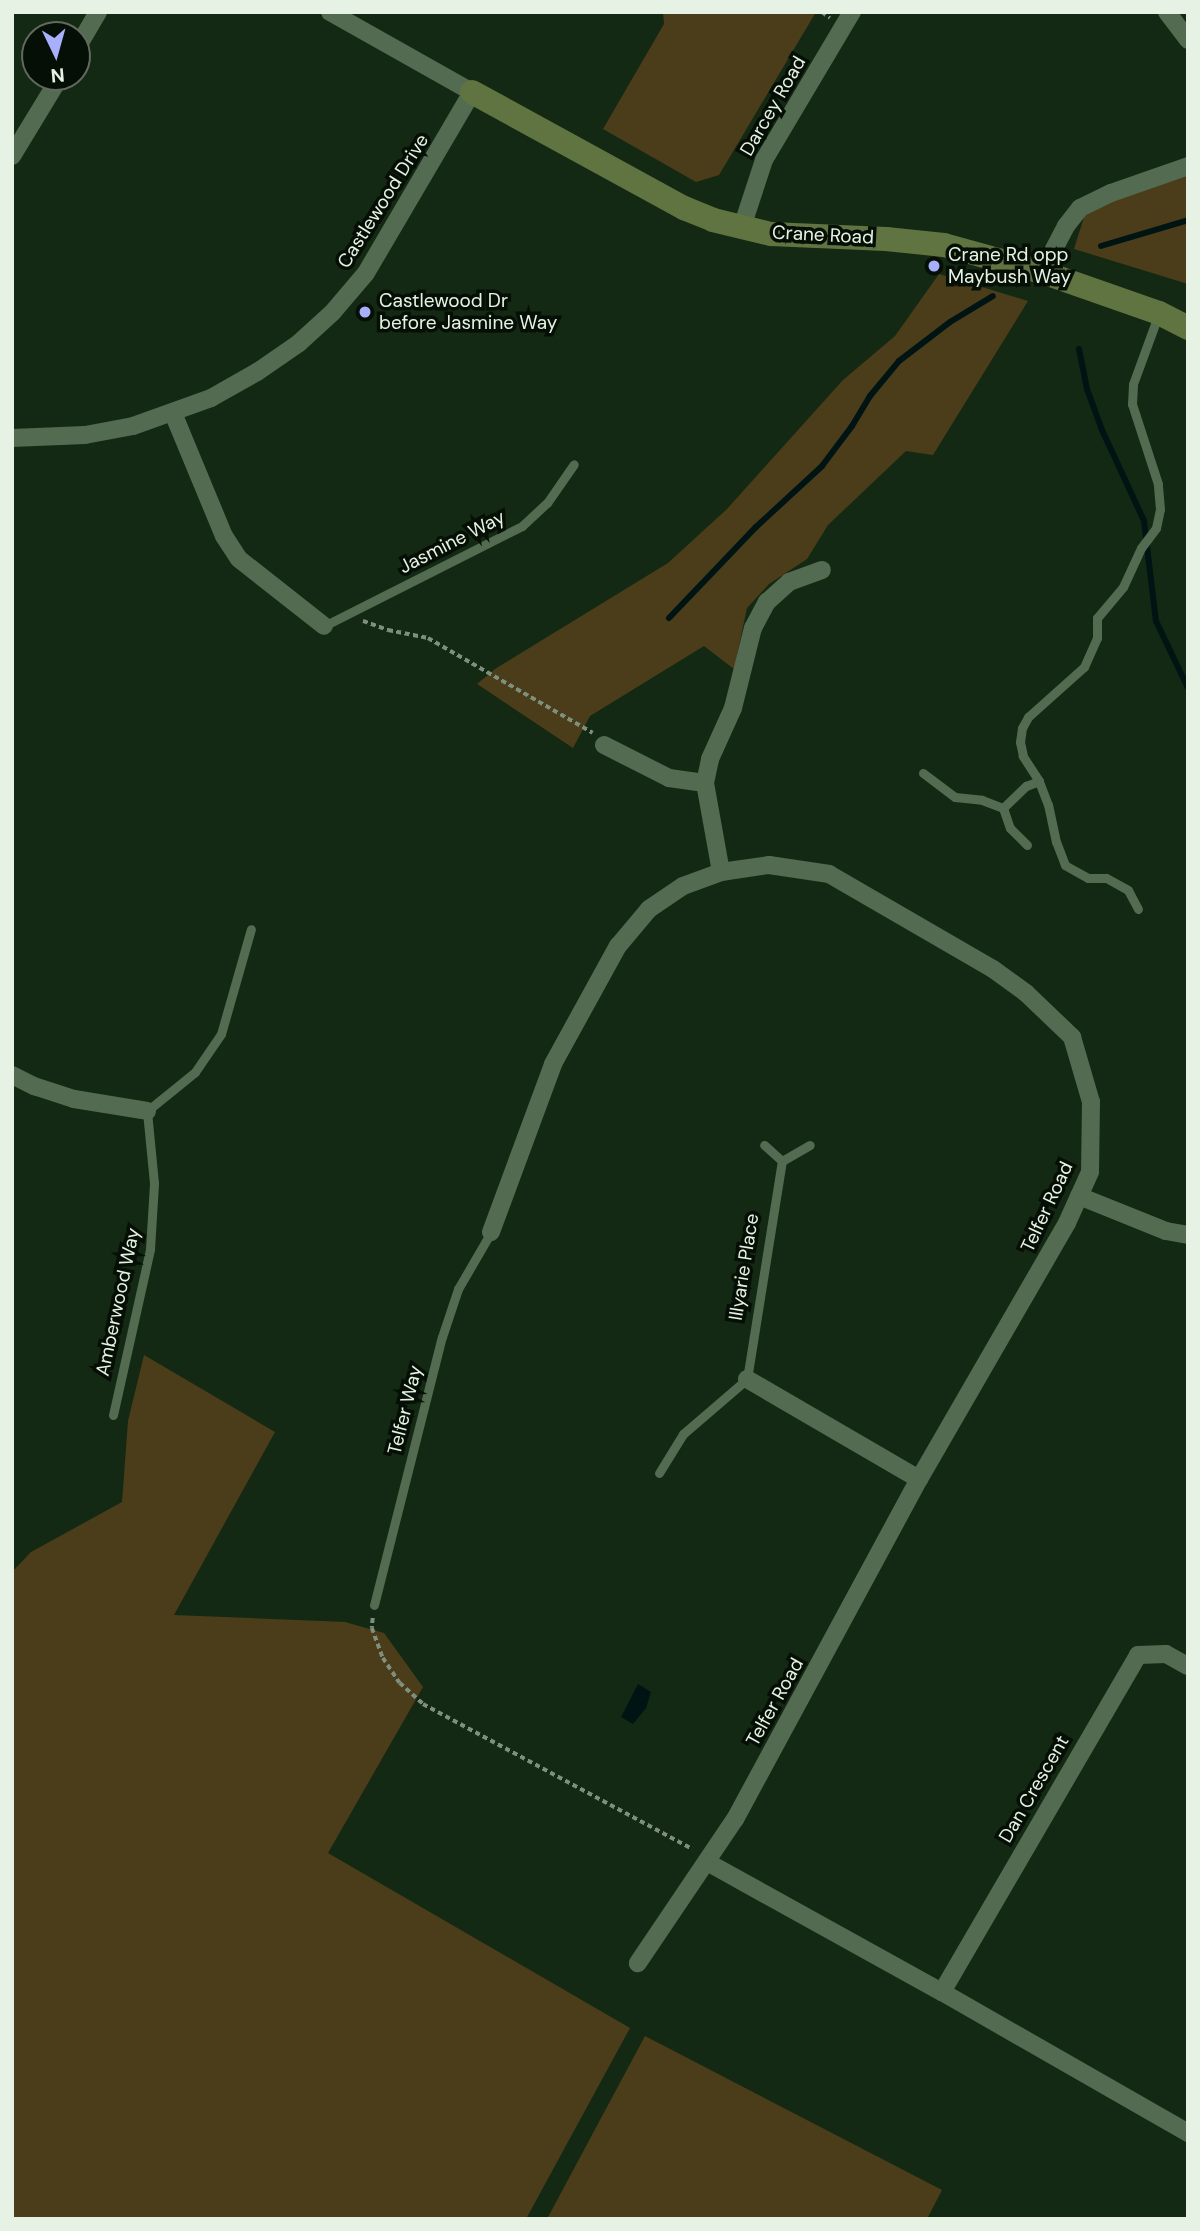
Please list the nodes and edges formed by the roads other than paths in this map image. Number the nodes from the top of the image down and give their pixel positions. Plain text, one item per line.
1 (330, 12) edge
2 (852, 12) edge
3 (1167, 12) edge
4 (1188, 40) edge
5 (51, 91) edge
6 (472, 92) junction
7 (12, 156) edge
8 (1188, 166) edge
9 (742, 227) junction
10 (1042, 272) junction
11 (1159, 313) junction
12 (1188, 328) edge
13 (173, 414) junction
14 (12, 438) edge
15 (575, 464) dead end
16 (821, 570) dead end
17 (324, 626) joint
18 (604, 745) road end
19 (923, 773) dead end
20 (1039, 781) junction
21 (705, 783) junction
22 (1003, 808) junction
23 (1027, 845) dead end
24 (721, 872) junction
25 (1138, 909) dead end
26 (251, 929) dead end
27 (12, 1075) edge
28 (147, 1111) junction
29 (764, 1145) dead end
30 (810, 1145) dead end
31 (782, 1161) junction
32 (1079, 1196) junction
33 (491, 1232) joint
34 (1188, 1235) edge
35 (747, 1379) junction
36 (113, 1415) dead end
37 (659, 1473) dead end
38 (919, 1479) junction
39 (374, 1605) road end
40 (1188, 1666) edge
41 (706, 1862) junction
42 (638, 1963) dead end
43 (942, 1992) junction
44 (1188, 2133) edge

1 - 6 street, Crane Road
2 - 9 street, Darcey Road
3 - 4 street
5 - 7 street
6 - 9 street, Crane Road
6 - 13 street, Castlewood Drive
8 - 10 street
9 - 10 street, Crane Road
10 - 11 street, Crane Road
11 - 12 street, Crane Road
11 - 20 lane
13 - 14 street, Castlewood Drive
13 - 17 street
15 - 17 lane, Jasmine Way
16 - 21 street
18 - 21 street
19 - 22 lane
20 - 22 lane
20 - 25 lane
21 - 24 street
22 - 23 lane
24 - 32 street, Telfer Road
24 - 33 street, Telfer Road
26 - 28 lane
27 - 28 street
28 - 36 lane, Amberwood Way
29 - 31 lane
30 - 31 lane
31 - 35 lane, Illyarie Place
32 - 34 street
32 - 38 street, Telfer Road
33 - 39 lane, Telfer Way
35 - 37 lane
35 - 38 street
38 - 41 street, Telfer Road
40 - 43 street, Dan Crescent
41 - 42 street, Telfer Road
41 - 43 street
43 - 44 street

